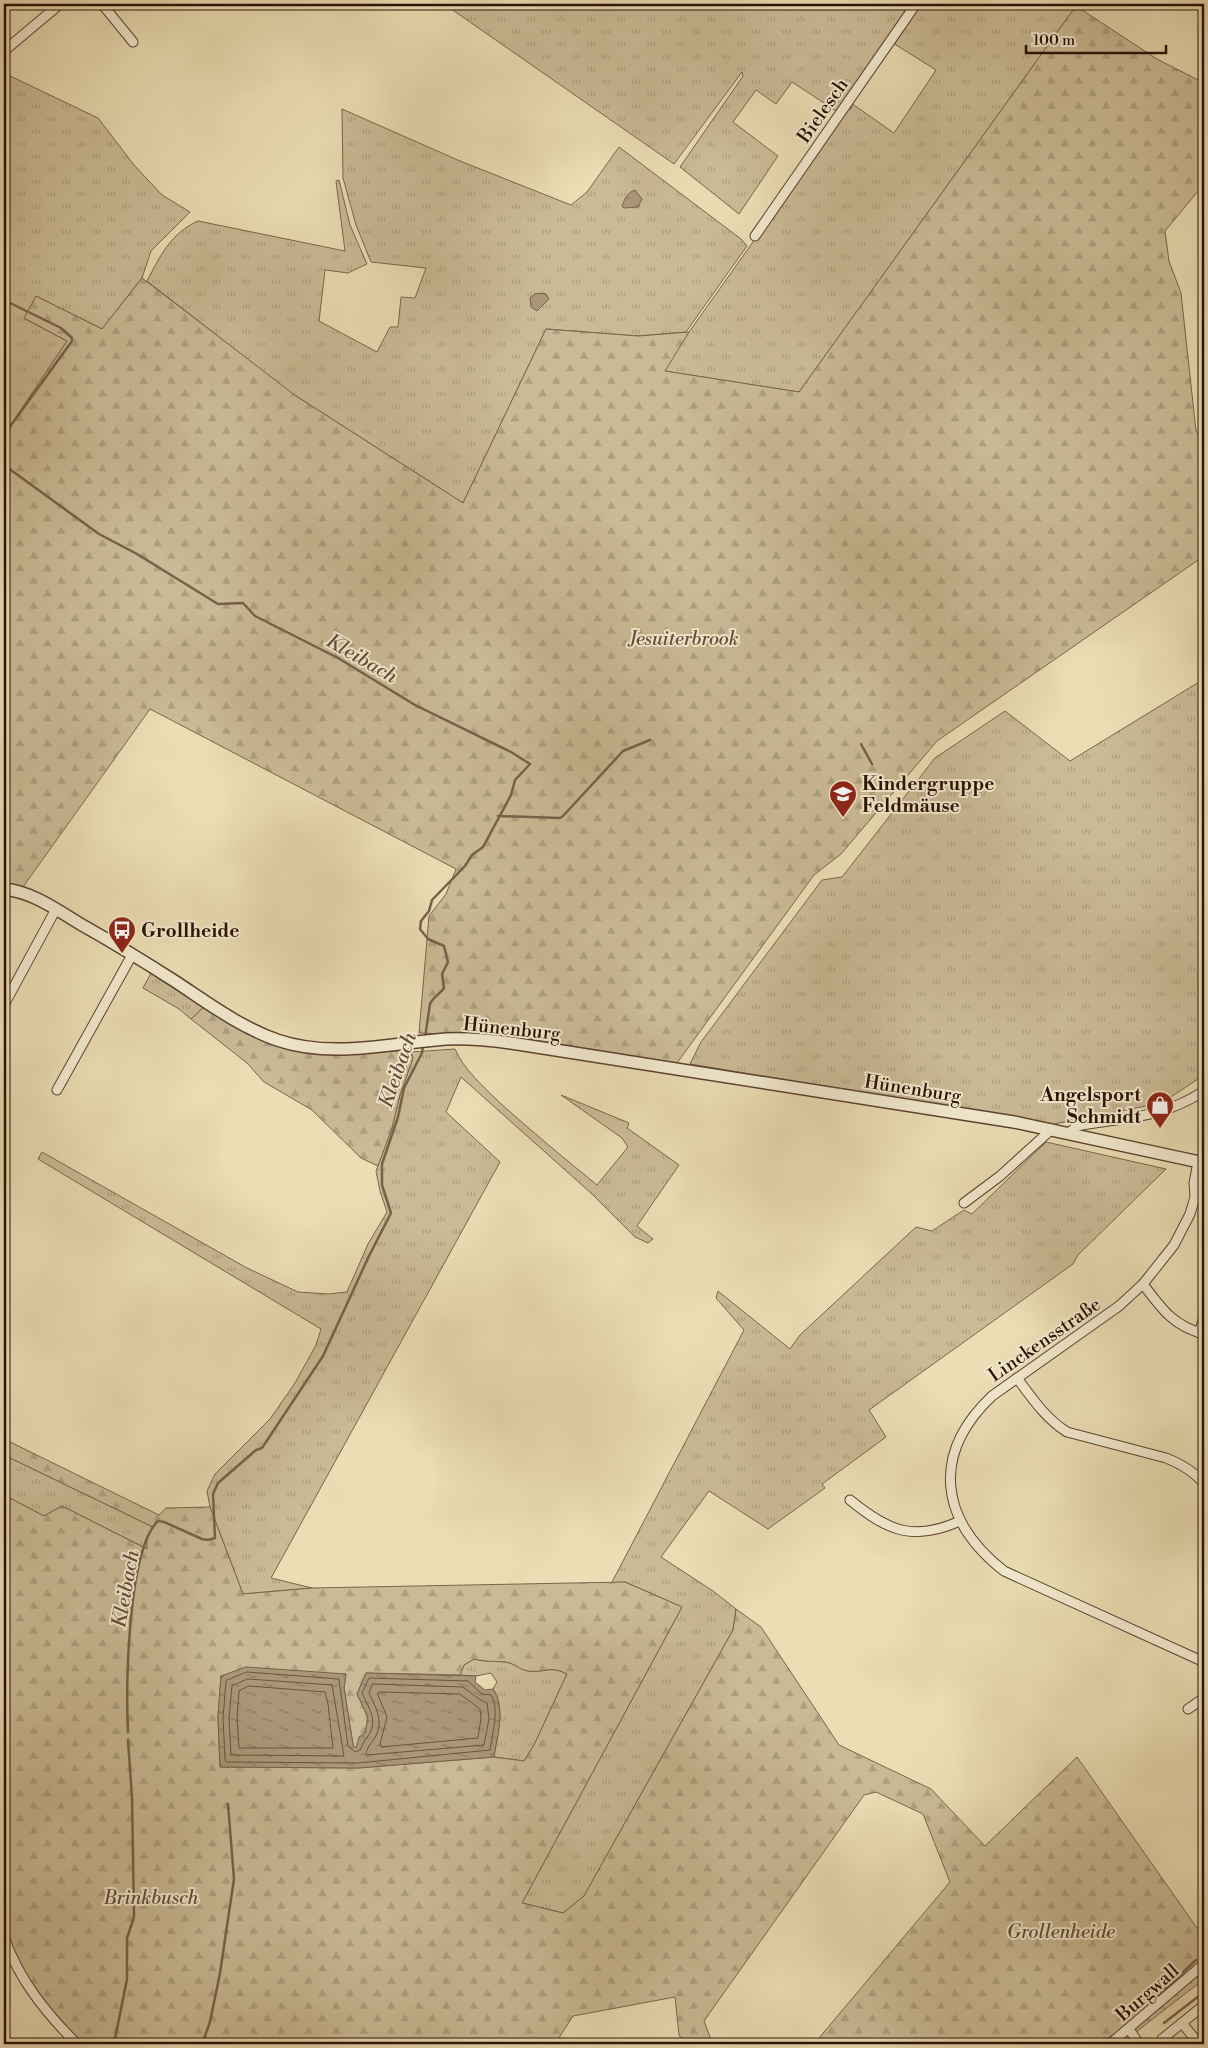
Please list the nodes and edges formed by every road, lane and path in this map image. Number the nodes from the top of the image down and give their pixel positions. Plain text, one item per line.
1 (60, 4) edge
2 (102, 4) edge
3 (916, 4) edge
4 (133, 42) dead end
5 (4, 51) edge
6 (754, 236) dead end
7 (4, 889) edge
8 (56, 909) junction
9 (132, 954) junction
10 (4, 1004) edge
11 (57, 1090) dead end
12 (1204, 1091) edge
13 (1052, 1130) junction
14 (1069, 1133) junction
15 (1201, 1162) edge
16 (1204, 1189) edge
17 (1195, 1197) junction
18 (964, 1203) dead end
19 (1143, 1284) junction
20 (1204, 1317) edge
21 (1202, 1334) edge
22 (1017, 1378) junction
23 (1204, 1484) edge
24 (850, 1500) dead end
25 (960, 1521) junction
26 (1204, 1662) edge
27 (1204, 1698) edge
28 (1188, 1709) dead end
29 (4, 1937) edge
30 (1204, 1964) edge
31 (1204, 2005) edge
32 (1182, 2023) junction
33 (1129, 2029) junction
34 (1162, 2039) dead end
35 (77, 2044) edge
36 (1110, 2044) edge
37 (1139, 2044) edge
38 (1199, 2044) edge

1 - 5 street
2 - 4 street
3 - 6 street, Bielesch
7 - 8 street, Hünenburg
8 - 9 street, Hünenburg
8 - 10 street
9 - 11 street
9 - 13 street, Hünenburg
12 - 14 street
13 - 14 street, Hünenburg
13 - 18 street
14 - 15 street, Hünenburg
15 - 17 street, Linckensstraße
16 - 17 street, Linckensstraße
17 - 19 street, Linckensstraße
19 - 21 street
19 - 22 street, Linckensstraße
20 - 21 street
22 - 23 street
22 - 25 street, Linckensstraße
24 - 25 street
25 - 26 street, Linckensstraße
27 - 28 street
29 - 35 street
30 - 33 street, Burgwall
31 - 32 street
32 - 34 street
32 - 38 street
33 - 36 street, Burgwall
33 - 37 street

